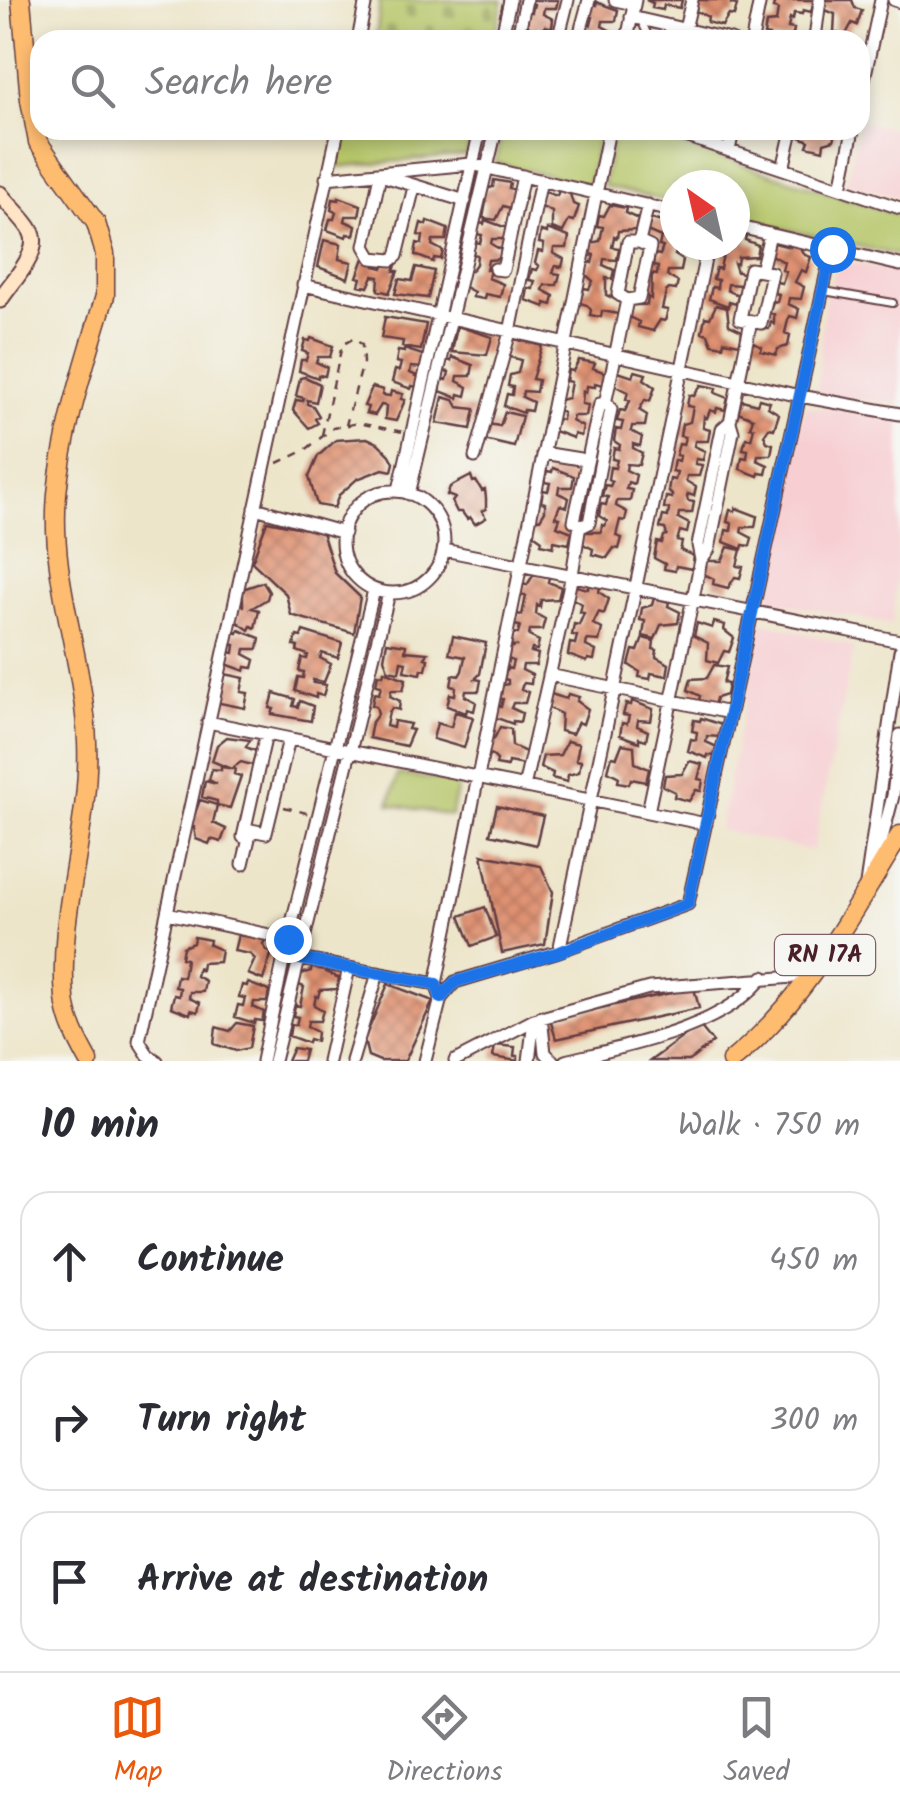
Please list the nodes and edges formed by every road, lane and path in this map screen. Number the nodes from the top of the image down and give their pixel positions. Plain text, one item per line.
1 (21, 0) edge
2 (366, 0) edge
3 (510, 0) edge
4 (526, 0) edge
5 (568, 0) edge
6 (589, 0) edge
7 (615, 0) edge
8 (692, 0) edge
9 (760, 0) edge
10 (820, 0) edge
11 (880, 0) edge
12 (635, 10) edge
13 (360, 30) edge
14 (503, 30) edge
15 (520, 30) edge
16 (560, 30) edge
17 (581, 30) edge
18 (684, 30) joint
19 (754, 30) edge
20 (816, 30) edge
21 (870, 49) edge
22 (30, 100) edge
23 (38, 140) edge
24 (336, 140) edge
25 (478, 140) edge
26 (493, 140) edge
27 (607, 140) edge
28 (697, 140) edge
29 (731, 140) edge
30 (789, 140) edge
31 (851, 140) edge
32 (729, 151) junction
33 (472, 164) junction
34 (486, 167) junction
35 (782, 169) junction
36 (380, 175) junction
37 (523, 176) junction
38 (326, 178) junction
39 (541, 180) junction
40 (414, 187) junction
41 (841, 188) junction
42 (596, 193) junction
43 (0, 194) edge
44 (465, 202) junction
45 (648, 205) junction
46 (660, 208) edge
47 (900, 208) edge
48 (750, 229) edge
49 (770, 234) junction
50 (639, 242) junction
51 (832, 249) junction
52 (705, 260) edge
53 (900, 265) edge
54 (495, 269) dead end
55 (761, 271) junction
56 (303, 285) junction
57 (823, 290) junction
58 (0, 300) edge
59 (626, 300) junction
60 (893, 304) dead end
61 (437, 315) junction
62 (451, 318) junction
63 (751, 321) junction
64 (510, 332) junction
65 (566, 344) junction
66 (614, 355) junction
67 (682, 370) junction
68 (738, 383) junction
69 (800, 396) junction
70 (605, 404) junction
71 (900, 414) edge
72 (346, 425) junction
73 (322, 434) junction
74 (417, 434) junction
75 (544, 453) junction
76 (474, 456) dead end
77 (586, 460) junction
78 (263, 470) junction
79 (404, 492) junction
80 (254, 508) junction
81 (580, 525) junction
82 (344, 532) junction
83 (444, 550) junction
84 (521, 564) junction
85 (572, 575) junction
86 (636, 588) junction
87 (374, 590) junction
88 (389, 593) junction
89 (693, 600) junction
90 (752, 612) junction
91 (900, 640) edge
92 (900, 651) edge
93 (549, 674) junction
94 (614, 688) junction
95 (672, 701) junction
96 (730, 713) junction
97 (208, 722) junction
98 (266, 734) junction
99 (900, 735) edge
100 (289, 739) junction
101 (337, 748) junction
102 (351, 752) junction
103 (478, 778) junction
104 (524, 787) junction
105 (591, 800) junction
106 (273, 805) junction
107 (648, 812) junction
108 (320, 816) junction
109 (706, 824) junction
110 (900, 835) edge
111 (242, 842) dead end
112 (243, 864) dead end
113 (865, 892) junction
114 (167, 913) junction
115 (841, 931) junction
116 (288, 939) junction
117 (559, 952) junction
118 (300, 959) junction
119 (349, 968) junction
120 (439, 970) junction
121 (378, 973) junction
122 (763, 976) junction
123 (455, 982) junction
124 (436, 984) junction
125 (441, 998) junction
126 (538, 1018) junction
127 (89, 1061) edge
128 (157, 1061) edge
129 (262, 1061) edge
130 (274, 1061) edge
131 (328, 1061) edge
132 (352, 1061) edge
133 (426, 1061) edge
134 (455, 1061) edge
135 (529, 1061) edge
136 (553, 1061) edge
137 (565, 1061) edge
138 (731, 1061) edge

1 - 22 main road
2 - 13 street
3 - 14 street
4 - 15 street
5 - 16 street
6 - 17 street
7 - 12 street
8 - 18 street
9 - 19 street
10 - 20 street
11 - 21 street
12 - 18 street
23 - 127 main road
24 - 38 street
25 - 33 street
26 - 34 street
27 - 42 street
28 - 32 street
29 - 32 street
30 - 35 street
31 - 41 street
32 - 35 street
33 - 34 street
33 - 36 street
33 - 44 street
34 - 37 street
34 - 62 street
35 - 41 street
36 - 38 street
36 - 40 street
36 - 40 street
37 - 39 street
37 - 54 street
38 - 56 street
39 - 42 street
39 - 64 street
40 - 44 street
41 - 47 street
42 - 45 street
42 - 65 street
43 - 58 street
44 - 61 street
45 - 46 street
45 - 50 street
48 - 49 street
49 - 51 street
49 - 55 street
50 - 59 street
50 - 59 street
51 - 53 street
51 - 57 street
52 - 67 street
55 - 63 street
55 - 63 street
56 - 61 street
56 - 78 street
57 - 60 lane
57 - 69 street
59 - 66 street
61 - 62 street
61 - 74 street
62 - 64 street
62 - 74 street
63 - 68 street
64 - 65 street
64 - 76 street
65 - 66 street
65 - 75 street
66 - 67 street
66 - 70 street
67 - 68 street
67 - 86 street
68 - 69 street
68 - 89 street
69 - 71 street
69 - 90 street
70 - 77 street
70 - 81 street
72 - 73 path
72 - 73 path
72 - 74 path
73 - 78 path
74 - 79 street
75 - 77 street
75 - 84 street
77 - 81 street
78 - 80 street
79 - 82 street
79 - 83 street
80 - 82 street
80 - 97 street
81 - 85 street
82 - 87 street
83 - 84 street
83 - 88 street
84 - 85 street
84 - 103 street
85 - 86 street
85 - 93 street
86 - 89 street
86 - 94 street
87 - 88 street
87 - 101 street
88 - 102 street
89 - 90 street
89 - 95 street
90 - 91 street
90 - 96 street
92 - 113 street
93 - 94 street
93 - 104 street
94 - 95 street
94 - 105 street
95 - 96 street
95 - 107 street
96 - 109 street
97 - 98 street
97 - 114 street
98 - 100 street
98 - 111 street
99 - 113 street
100 - 101 street
100 - 106 street
101 - 102 street
101 - 108 street
102 - 103 street
102 - 118 street
103 - 104 street
103 - 120 street
104 - 105 street
105 - 107 street
105 - 117 street
106 - 108 path
106 - 112 street
107 - 109 street
108 - 116 street
109 - 117 street
110 - 113 main road, RN 17A
113 - 115 main road, RN 17A
114 - 116 street
114 - 128 street
115 - 122 street
115 - 138 main road, RN 17A
116 - 118 street
116 - 129 street
117 - 123 street
118 - 119 street
118 - 130 street
119 - 121 street
119 - 131 street
120 - 123 street
120 - 124 street
121 - 124 street
121 - 132 street
122 - 126 street
122 - 137 street
123 - 125 street
124 - 125 street
125 - 133 street
126 - 134 street
126 - 135 street
126 - 136 street

